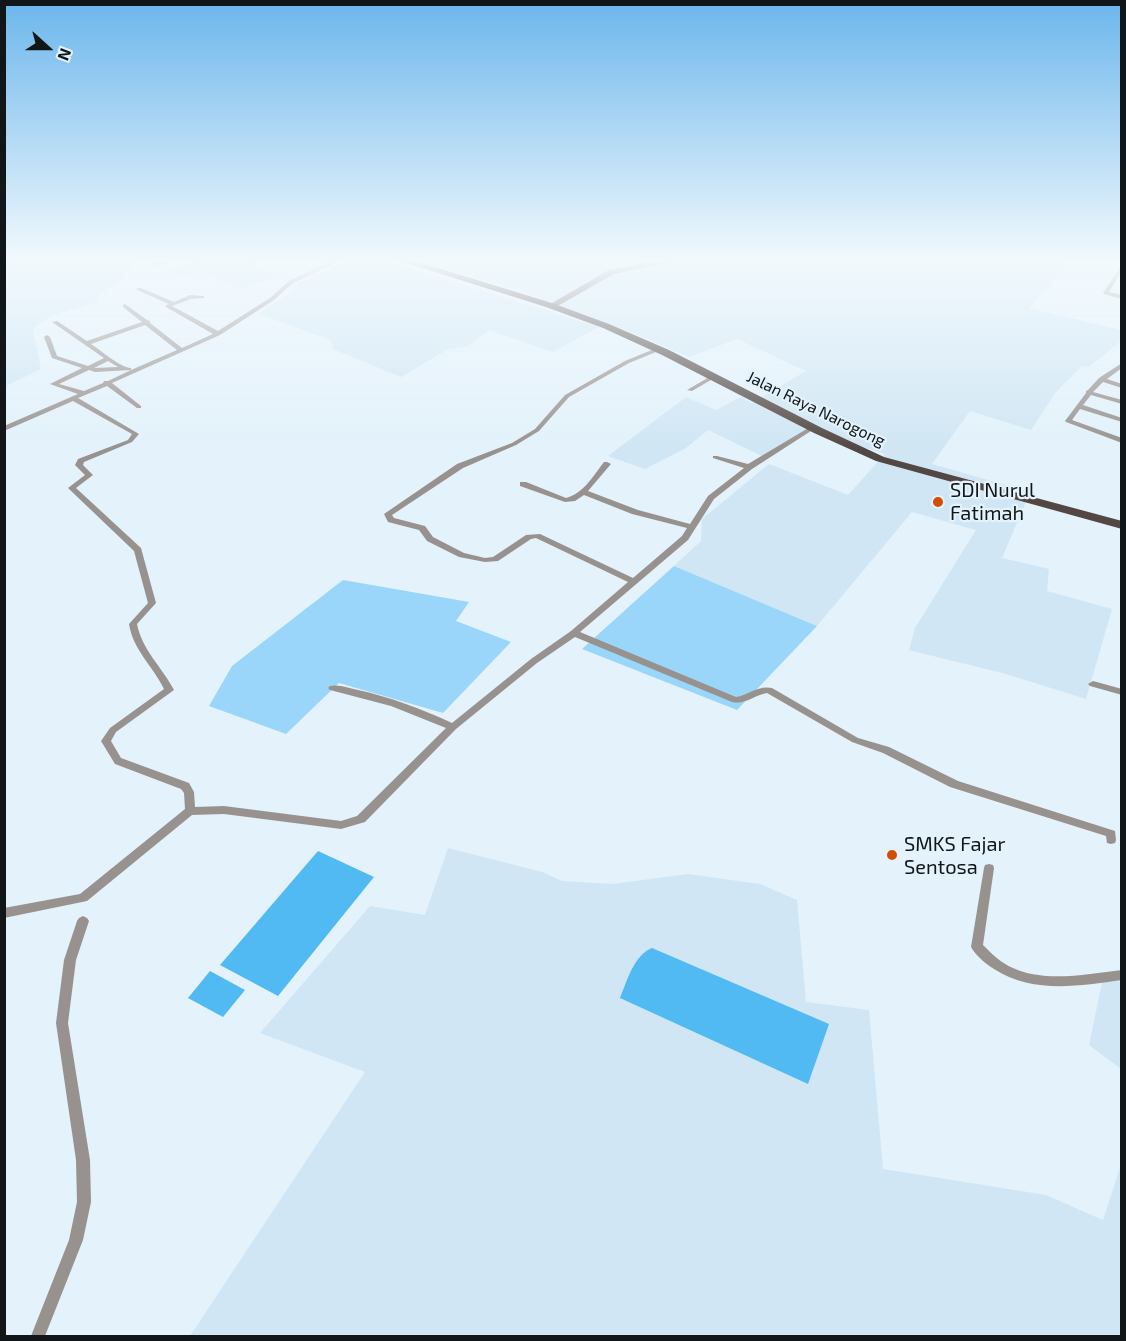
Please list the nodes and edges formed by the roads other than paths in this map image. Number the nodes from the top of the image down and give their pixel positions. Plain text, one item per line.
1 (57, 324) edge
2 (143, 324) edge
3 (150, 324) edge
4 (199, 324) edge
5 (234, 324) edge
6 (595, 324) edge
7 (218, 334) junction
8 (47, 337) dead end
9 (88, 343) junction
10 (659, 349) junction
11 (181, 350) junction
12 (110, 358) junction
13 (143, 367) junction
14 (1120, 367) edge
15 (86, 368) junction
16 (124, 369) junction
17 (713, 377) junction
18 (1101, 379) junction
19 (106, 382) junction
20 (1122, 386) edge
21 (690, 390) dead end
22 (1088, 392) junction
23 (83, 393) junction
24 (73, 398) junction
25 (1122, 402) edge
26 (1078, 406) junction
27 (139, 407) dead end
28 (1122, 420) edge
29 (812, 428) junction
30 (4, 429) edge
31 (1122, 441) edge
32 (715, 457) dead end
33 (606, 464) dead end
34 (749, 467) junction
35 (523, 484) dead end
36 (583, 492) junction
37 (1122, 525) edge
38 (690, 527) junction
39 (634, 582) junction
40 (574, 633) junction
41 (1093, 684) dead end
42 (333, 688) dead end
43 (1122, 692) edge
44 (453, 727) junction
45 (190, 811) junction
46 (1115, 837) edge
47 (989, 868) dead end
48 (4, 913) edge
49 (83, 921) dead end
50 (1122, 975) edge
51 (38, 1336) edge

1 - 9 street
2 - 9 street
3 - 11 street
4 - 7 street
5 - 7 street
6 - 10 main road, Jalan Raya Narogong
7 - 11 street
8 - 15 street
9 - 12 street
10 - 17 main road, Jalan Raya Narogong
10 - 39 street
11 - 13 street
12 - 15 street
12 - 16 street
13 - 16 street
13 - 19 street
14 - 18 street
15 - 16 street
15 - 23 street
17 - 21 street
17 - 29 main road, Jalan Raya Narogong
18 - 20 street
18 - 22 street
19 - 23 street
19 - 27 street
22 - 25 street
22 - 26 street
23 - 24 street
24 - 30 street
24 - 45 street
26 - 28 street
26 - 31 street
29 - 34 street
29 - 37 main road, Jalan Raya Narogong
32 - 34 street
33 - 36 street
34 - 38 street
35 - 36 street
36 - 38 street
38 - 39 street
39 - 40 street
40 - 44 street
40 - 46 street
41 - 43 street
42 - 44 street
44 - 45 street
45 - 48 street
47 - 50 street
49 - 51 street

